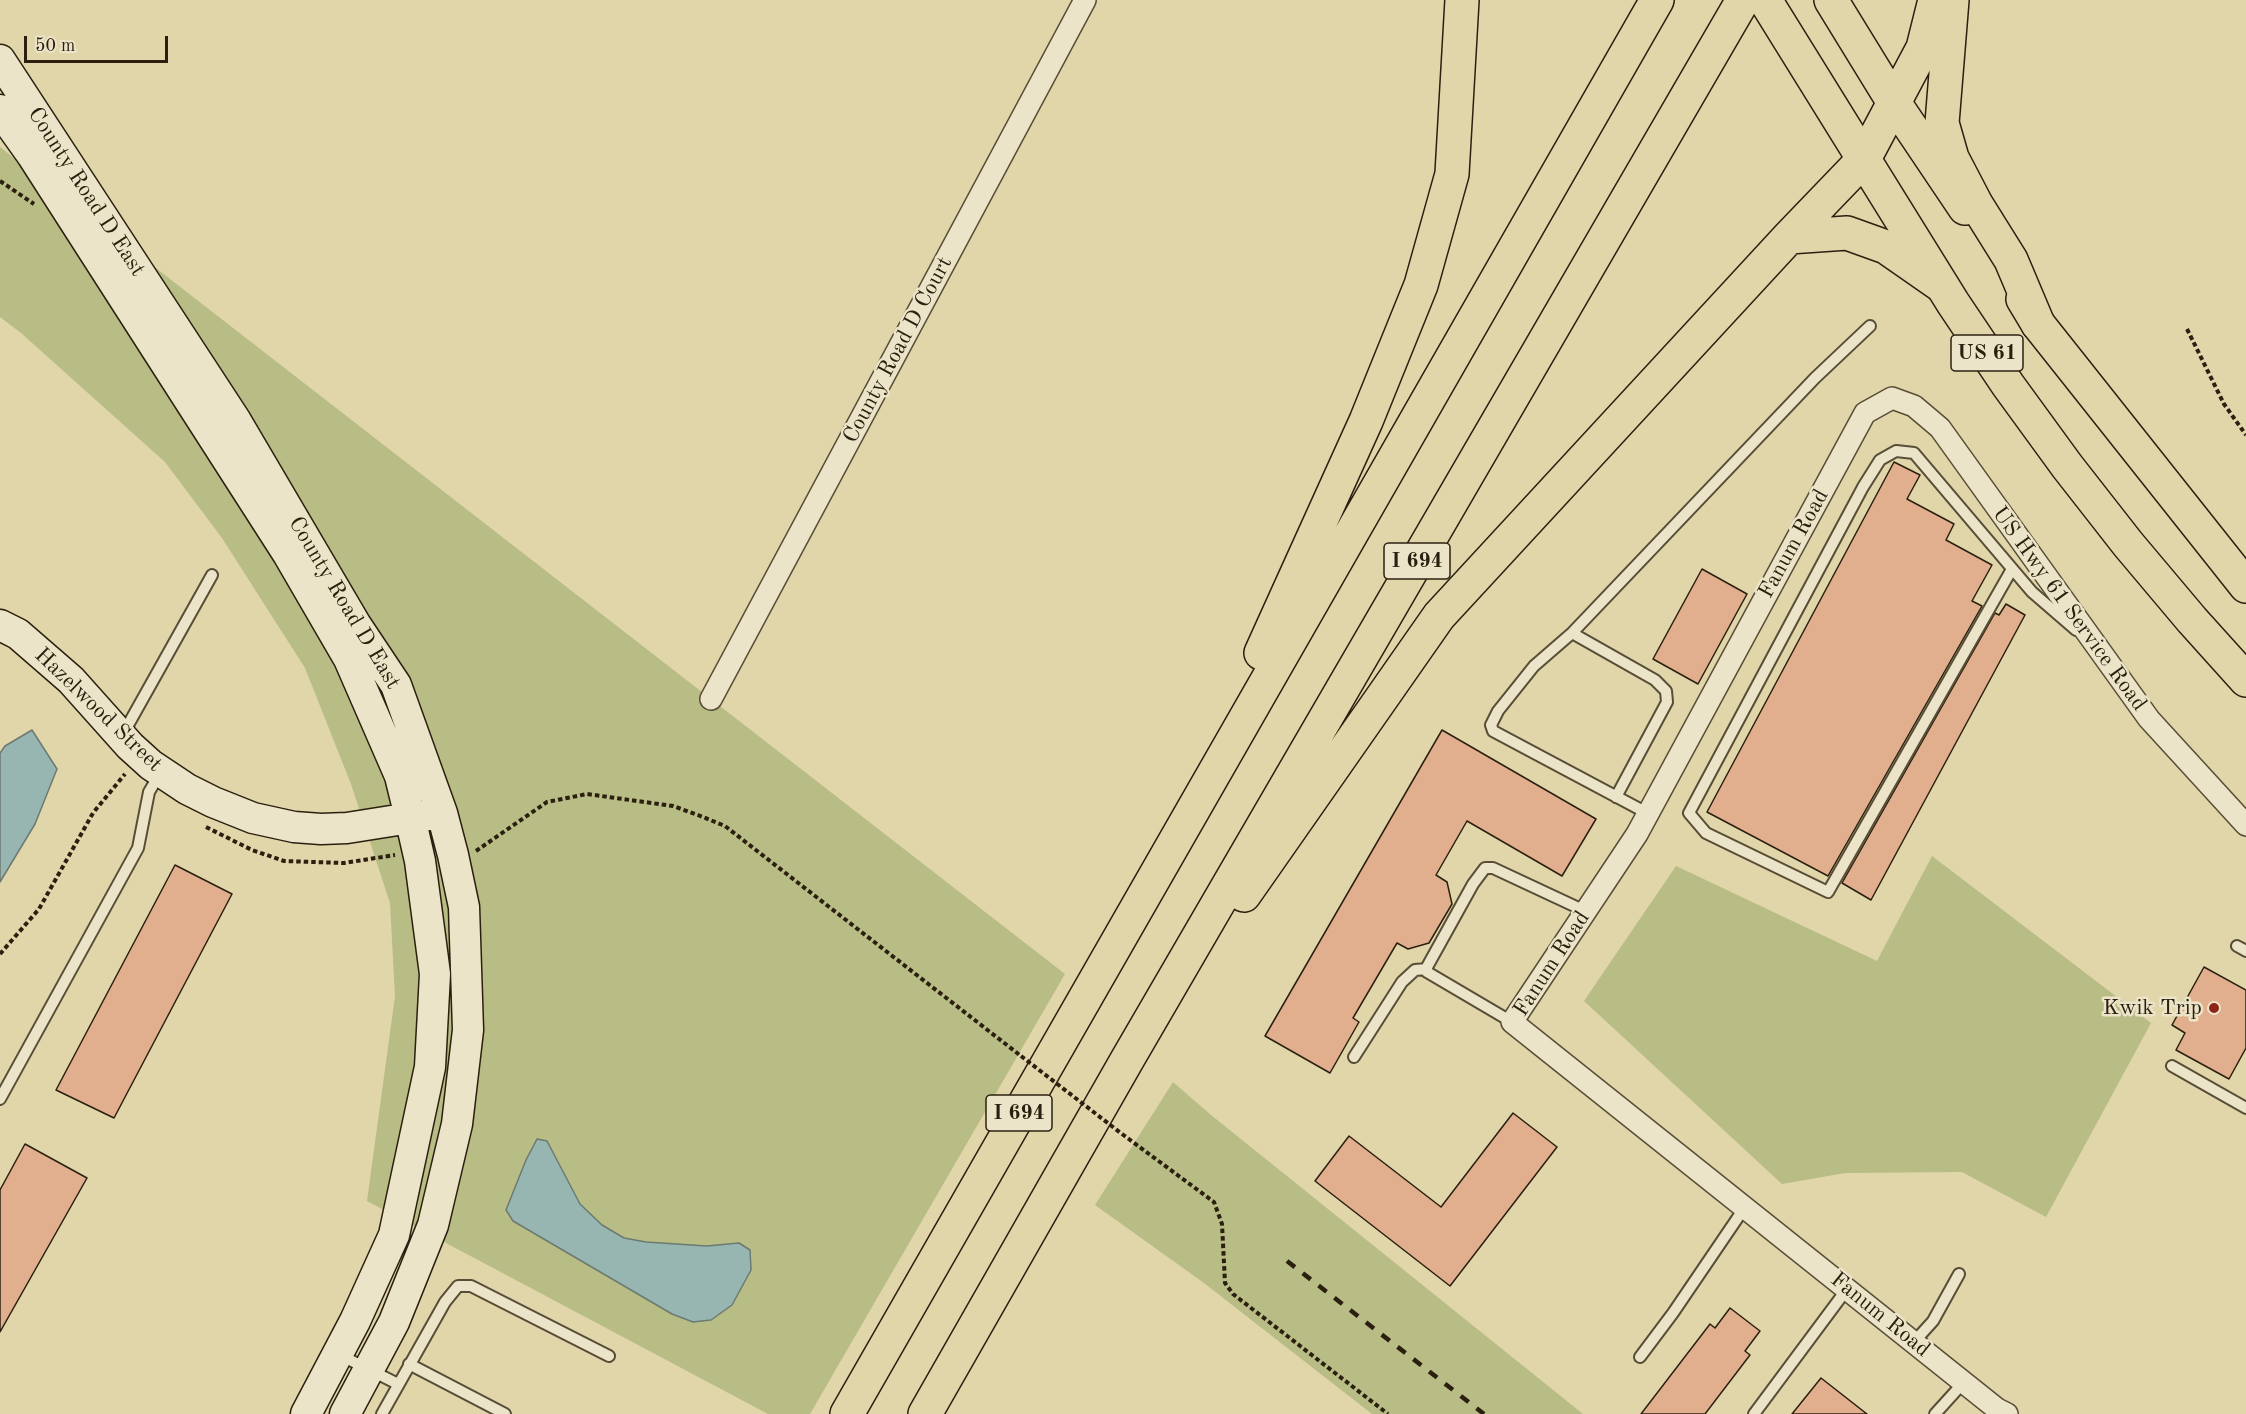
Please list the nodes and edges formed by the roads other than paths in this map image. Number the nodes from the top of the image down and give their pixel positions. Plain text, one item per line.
1 (1085, 0) edge
2 (1462, 0) edge
3 (1743, 0) edge
4 (1765, 0) edge
5 (1831, 0) edge
6 (1935, 0) edge
7 (1952, 0) edge
8 (1651, 9) edge
9 (0, 60) edge
10 (1893, 101) junction
11 (0, 110) edge
12 (1864, 159) junction
13 (1789, 237) junction
14 (1942, 285) junction
15 (2038, 324) junction
16 (1869, 326) dead end
17 (1892, 398) joint
18 (2012, 569) junction
19 (212, 575) dead end
20 (2246, 586) edge
21 (0, 625) edge
22 (1572, 633) junction
23 (2095, 645) junction
24 (2246, 680) edge
25 (711, 699) dead end
26 (122, 736) junction
27 (155, 782) junction
28 (1616, 797) junction
29 (1192, 811) junction
30 (442, 813) junction
31 (1647, 813) junction
32 (410, 817) junction
33 (2246, 825) edge
34 (1585, 911) junction
35 (1427, 969) junction
36 (1512, 1022) junction
37 (1354, 1057) dead end
38 (1126, 1060) junction
39 (2172, 1066) dead end
40 (0, 1099) edge
41 (2246, 1108) edge
42 (1745, 1207) junction
43 (1959, 1274) dead end
44 (1847, 1289) junction
45 (1914, 1342) junction
46 (338, 1354) junction
47 (609, 1356) dead end
48 (1640, 1357) dead end
49 (409, 1364) junction
50 (369, 1370) junction
51 (1964, 1382) junction
52 (398, 1384) junction
53 (306, 1414) edge
54 (345, 1414) edge
55 (382, 1414) edge
56 (505, 1414) edge
57 (847, 1414) edge
58 (925, 1414) edge
59 (1754, 1414) edge
60 (1935, 1414) edge
61 (2007, 1414) edge

1 - 25 street, County Road D Court
2 - 29 main road
3 - 38 main road, I 694
4 - 12 main road, US 61
5 - 10 main road, US 61
6 - 10 main road
7 - 15 main road
8 - 29 main road, I 694
9 - 30 street, County Road D East
10 - 12 main road
10 - 15 main road, US 61
11 - 32 street, County Road D East
12 - 13 main road
12 - 14 main road, US 61
13 - 14 main road
13 - 38 main road
14 - 24 main road, US 61
15 - 20 main road, US 61
16 - 22 lane
17 - 23 street, US Hwy 61 Service Road
17 - 31 street, Fanum Road
18 - 18 lane
18 - 23 lane
19 - 26 lane
21 - 26 street, Hazelwood Street
22 - 28 lane
22 - 28 lane
23 - 33 street, US Hwy 61 Service Road
26 - 27 street, Hazelwood Street
27 - 32 street, Hazelwood Street
27 - 40 lane
28 - 31 lane
29 - 57 main road, I 694
30 - 32 street, Hazelwood Street
30 - 50 street, County Road D East
31 - 34 street, Fanum Road
32 - 46 street, County Road D East
34 - 35 lane
34 - 36 street, Fanum Road
35 - 36 lane
35 - 37 lane
36 - 42 street, Fanum Road
38 - 58 main road, I 694
39 - 41 lane
42 - 44 street, Fanum Road
42 - 48 lane
43 - 45 lane
44 - 45 street, Fanum Road
44 - 59 lane
45 - 51 street, Fanum Road
46 - 50 lane
46 - 53 street, County Road D East
47 - 49 lane
49 - 52 lane
49 - 56 lane
50 - 52 lane
50 - 54 street, County Road D East
51 - 60 lane
51 - 61 street, Fanum Road
52 - 55 lane

